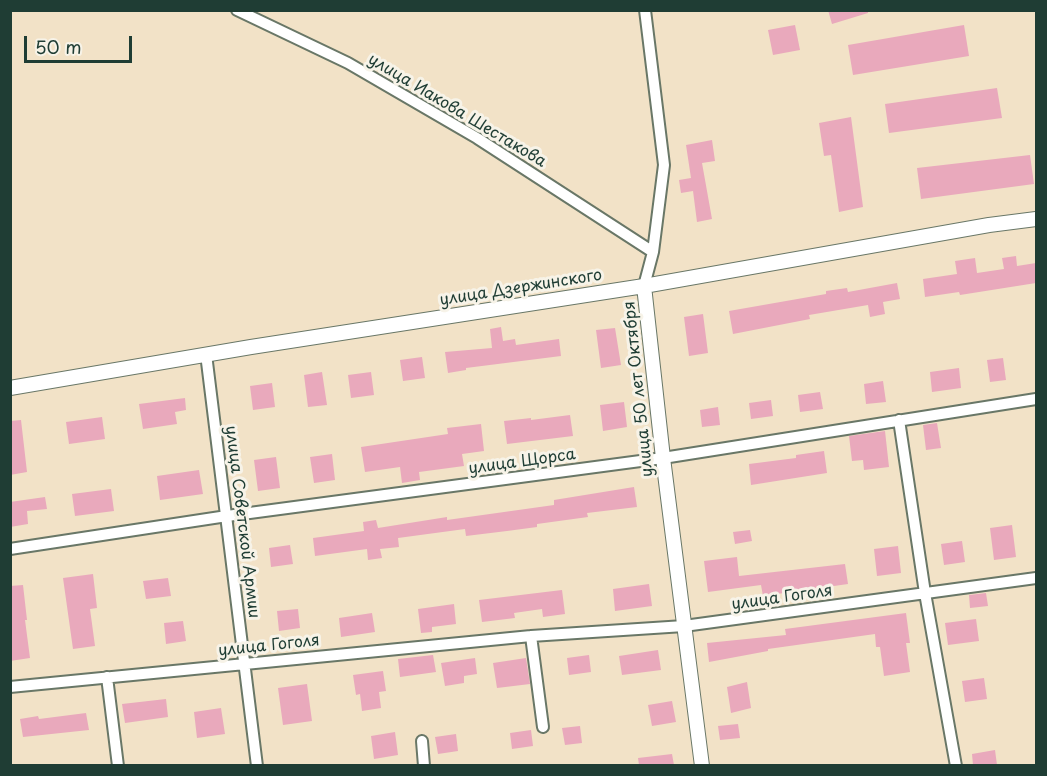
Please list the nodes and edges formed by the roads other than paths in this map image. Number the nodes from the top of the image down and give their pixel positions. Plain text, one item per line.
1 (237, 10) edge
2 (645, 10) edge
3 (1036, 219) edge
4 (654, 252) junction
5 (644, 286) junction
6 (207, 354) junction
7 (10, 388) edge
8 (1036, 399) edge
9 (898, 420) junction
10 (663, 458) junction
11 (226, 516) junction
12 (10, 549) edge
13 (1036, 578) edge
14 (925, 593) junction
15 (684, 626) junction
16 (531, 636) junction
17 (244, 663) junction
18 (107, 677) junction
19 (10, 687) edge
20 (543, 727) dead end
21 (422, 741) dead end
22 (118, 765) edge
23 (257, 765) edge
24 (424, 765) edge
25 (702, 765) edge
26 (956, 765) edge

1 - 4 street, улица Иакова Шестакова
2 - 4 street, улица 50 лет Октября
3 - 5 street, улица Дзержинского
4 - 5 street, улица 50 лет Октября
5 - 6 street, улица Дзержинского
5 - 10 street, улица 50 лет Октября
6 - 7 street, улица Дзержинского
6 - 11 street, улица Советской Армии
8 - 9 street, улица Щорса
9 - 10 street, улица Щорса
9 - 14 street
10 - 11 street, улица Щорса
10 - 15 street, улица 50 лет Октября
11 - 12 street, улица Щорса
11 - 17 street, улица Советской Армии
13 - 14 street, улица Гоголя
14 - 15 street, улица Гоголя
14 - 26 street
15 - 16 street, улица Гоголя
15 - 25 street, улица 50 лет Октября
16 - 17 street, улица Гоголя
16 - 20 street
17 - 18 street, улица Гоголя
17 - 23 street, улица Советской Армии
18 - 19 street, улица Гоголя
18 - 22 street
21 - 24 street

